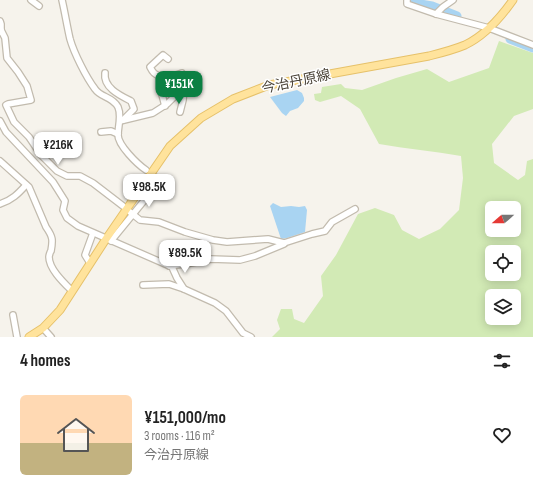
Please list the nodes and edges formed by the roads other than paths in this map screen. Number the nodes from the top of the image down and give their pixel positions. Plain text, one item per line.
1 (31, 0) edge
2 (62, 0) edge
3 (407, 0) edge
4 (453, 0) edge
5 (513, 0) edge
6 (39, 6) dead end
7 (436, 14) junction
8 (0, 21) edge
9 (489, 28) junction
10 (0, 32) edge
11 (533, 44) edge
12 (168, 60) dead end
13 (105, 73) dead end
14 (184, 77) junction
15 (184, 87) junction
16 (165, 106) junction
17 (180, 112) dead end
18 (0, 121) edge
19 (121, 121) junction
20 (101, 132) dead end
21 (118, 134) junction
22 (41, 155) junction
23 (0, 161) edge
24 (146, 170) dead end
25 (155, 177) dead end
26 (26, 184) junction
27 (54, 184) junction
28 (0, 204) edge
29 (123, 206) dead end
30 (355, 209) dead end
31 (131, 213) junction
32 (93, 233) junction
33 (108, 240) junction
34 (284, 244) junction
35 (90, 263) junction
36 (169, 266) junction
37 (144, 285) dead end
38 (184, 289) junction
39 (72, 291) junction
40 (13, 315) dead end
41 (43, 328) junction
42 (17, 337) edge
43 (29, 337) edge
44 (51, 337) edge
45 (251, 337) edge

1 - 6 street
2 - 19 street
3 - 7 street
4 - 7 street
5 - 9 main road, 今治丹原線
7 - 9 street
8 - 10 street
9 - 11 street
9 - 33 main road, 今治丹原線
10 - 22 street
12 - 14 street
13 - 19 street
14 - 15 street
14 - 16 street
15 - 16 street
15 - 17 street
16 - 19 street
18 - 27 street
19 - 21 street
20 - 21 street
21 - 24 street
22 - 27 street
22 - 29 street
23 - 26 street
25 - 31 street
26 - 28 street
26 - 39 street
27 - 32 street
30 - 34 street
31 - 33 street
31 - 34 street
32 - 33 street
32 - 35 street
33 - 35 main road, 今治丹原線
33 - 36 street
34 - 36 street
35 - 39 main road, 今治丹原線
36 - 38 street
37 - 38 street
38 - 45 street
39 - 41 main road, 今治丹原線
40 - 42 street
41 - 43 main road, 今治丹原線
41 - 44 street

